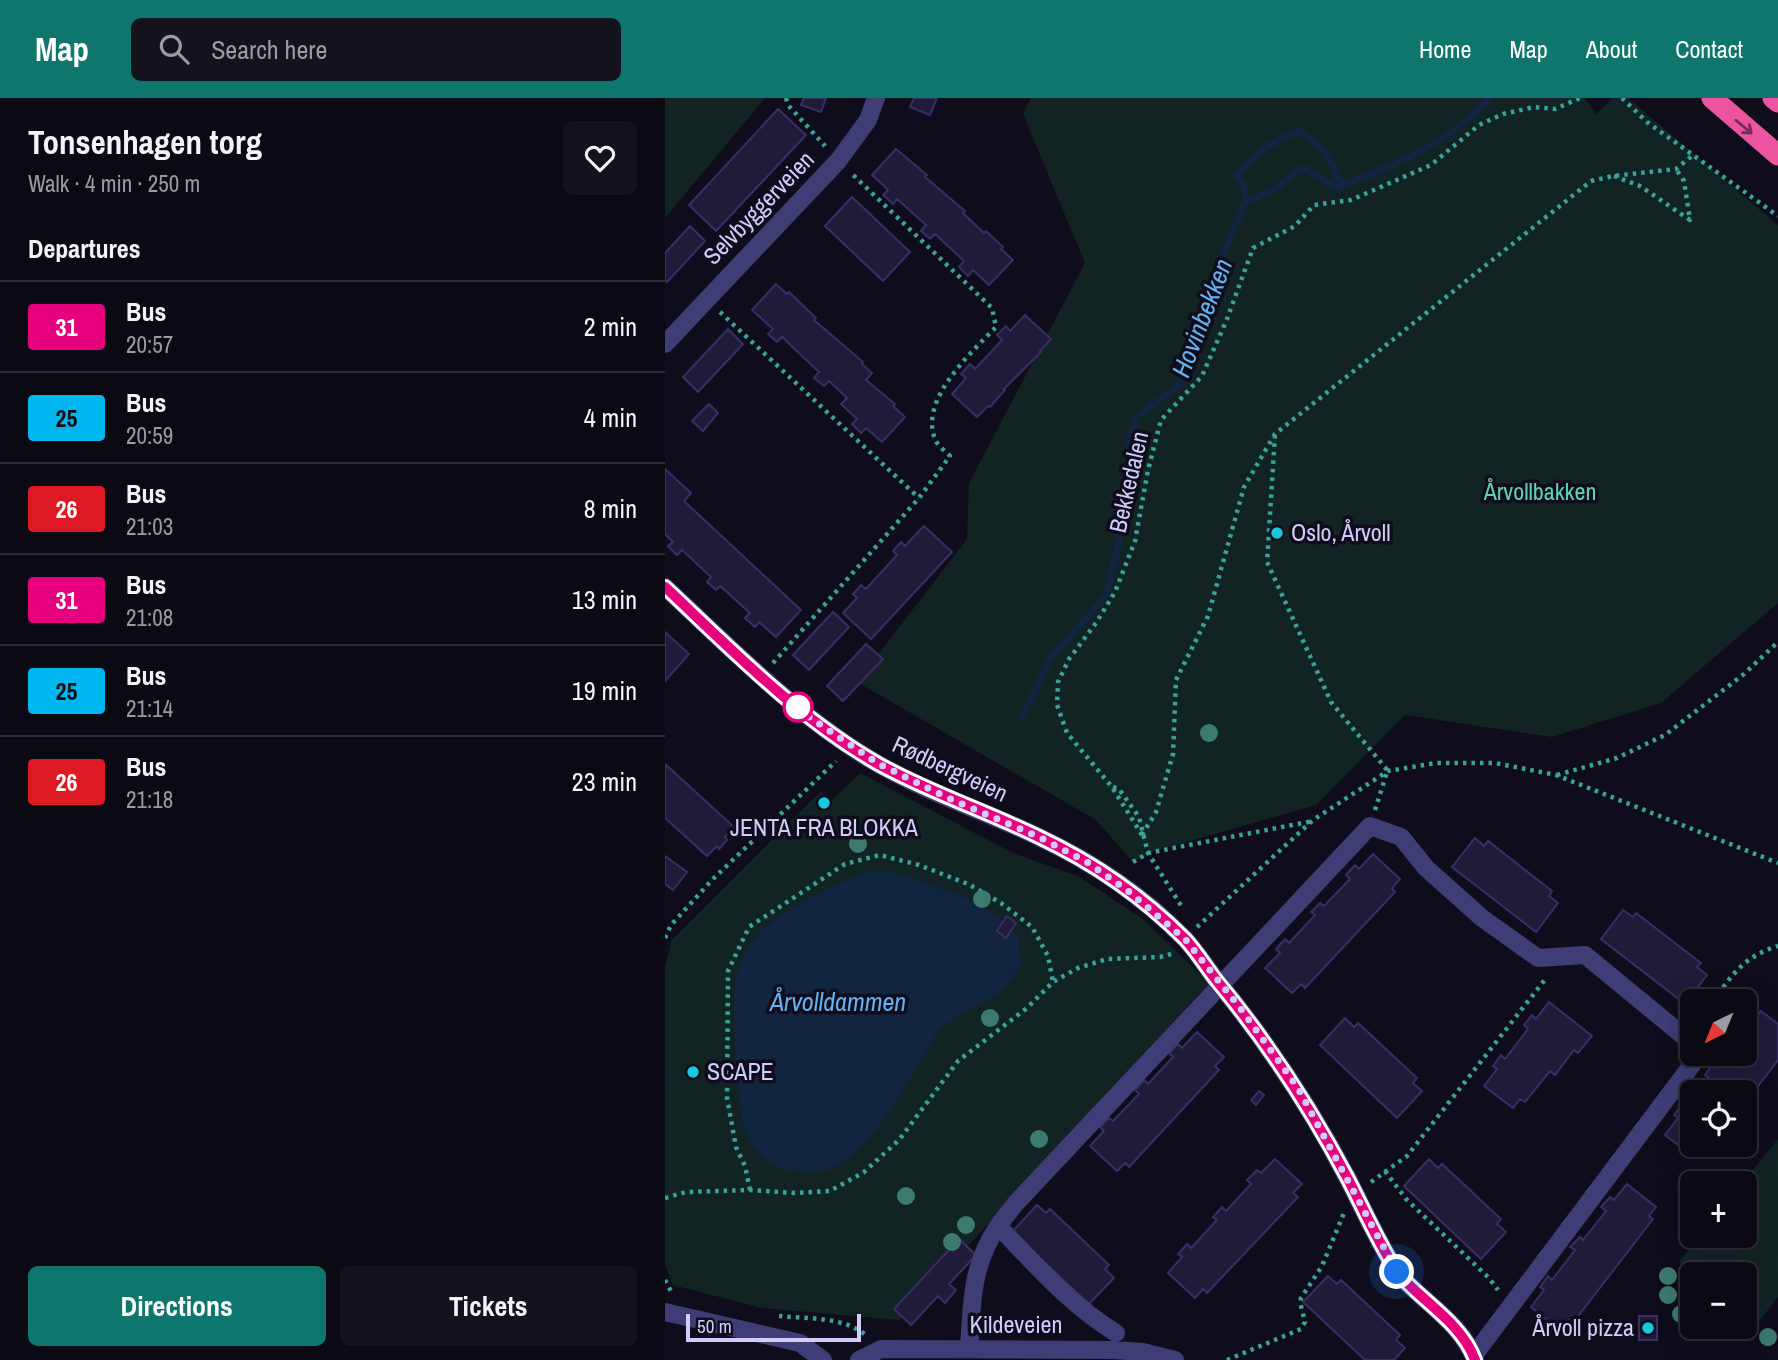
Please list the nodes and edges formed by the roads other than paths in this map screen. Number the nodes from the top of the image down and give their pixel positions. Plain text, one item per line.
1 (876, 98) edge
2 (1712, 98) edge
3 (1773, 98) edge
4 (1778, 102) edge
5 (1778, 155) edge
6 (665, 344) edge
7 (665, 587) edge
8 (1220, 985) junction
9 (1680, 1032) edge
10 (1691, 1066) edge
11 (998, 1226) junction
12 (665, 1312) edge
13 (1116, 1333) dead end
14 (969, 1349) junction
15 (1474, 1358) edge
16 (823, 1360) edge
17 (859, 1360) edge
18 (1175, 1360) edge

1 - 6 street, Selvbyggerveien
2 -> 5 highway
3 - 4 highway
7 - 8 street, Rødbergveien
8 - 9 street
8 - 11 street
8 - 15 street, Rødbergveien
10 - 15 street
11 - 13 street
11 - 14 street
12 - 16 street
14 - 17 street, Kildeveien
14 - 18 street, Kildeveien

